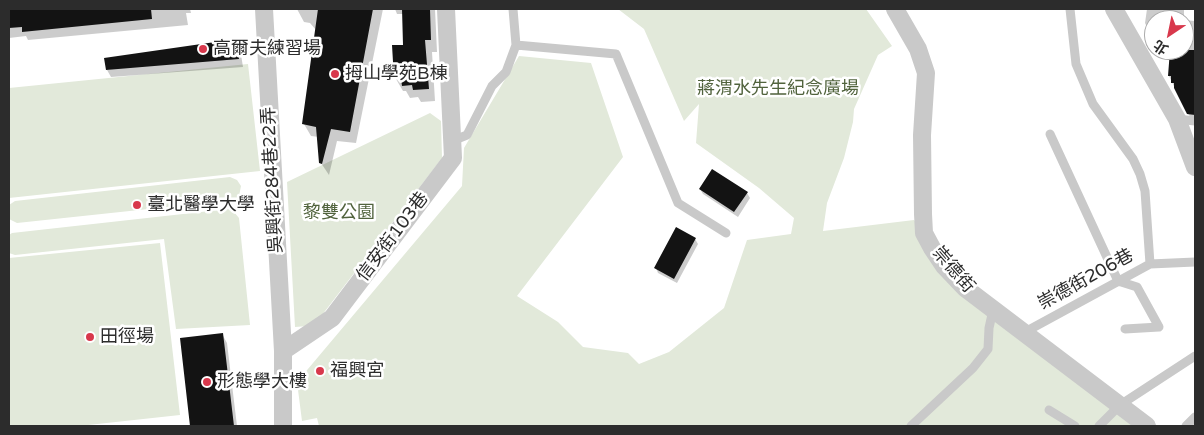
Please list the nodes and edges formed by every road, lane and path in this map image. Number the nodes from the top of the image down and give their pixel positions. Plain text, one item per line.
1 (264, 9) edge
2 (446, 9) edge
3 (513, 9) edge
4 (895, 9) edge
5 (1070, 9) edge
6 (1114, 9) edge
7 (516, 45) junction
8 (1177, 119) junction
9 (1195, 121) edge
10 (1050, 134) dead end
11 (452, 141) junction
12 (1195, 167) edge
13 (726, 233) dead end
14 (1195, 262) edge
15 (1150, 264) junction
16 (1118, 281) junction
17 (993, 310) junction
18 (1124, 329) dead end
19 (1025, 332) junction
20 (283, 351) junction
21 (1195, 356) edge
22 (1120, 405) junction
23 (1049, 410) dead end
24 (1195, 417) edge
25 (283, 426) edge
26 (911, 426) edge
27 (1075, 426) edge
28 (1099, 426) edge
29 (1146, 426) edge
30 (1186, 426) edge

1 - 20 street, 吳興街284巷22弄
2 - 11 street
3 - 7 lane
4 - 17 street, 崇德街
5 - 15 lane
6 - 8 street
7 - 11 lane
7 - 13 lane
8 - 9 lane
8 - 12 street
10 - 16 lane
11 - 20 street, 信安街103巷
14 - 15 lane, 崇德街206巷
15 - 16 lane, 崇德街206巷
16 - 18 lane
16 - 19 lane, 崇德街206巷
17 - 19 street, 崇德街
17 - 26 lane
19 - 22 street, 崇德街
20 - 25 street
21 - 22 lane
22 - 28 lane
22 - 29 street, 崇德街
23 - 27 lane
24 - 30 lane

